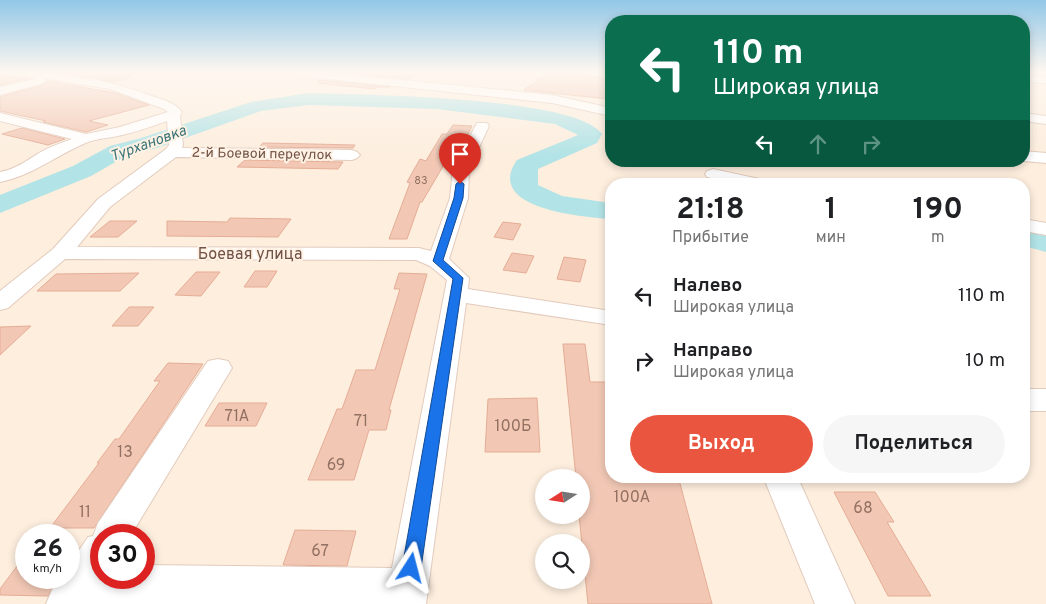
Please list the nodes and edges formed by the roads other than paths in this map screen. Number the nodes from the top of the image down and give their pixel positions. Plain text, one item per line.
1 (145, 100) edge
2 (557, 100) edge
3 (605, 111) edge
4 (174, 113) junction
5 (0, 117) edge
6 (1030, 118) edge
7 (1046, 120) edge
8 (482, 126) dead end
9 (86, 138) junction
10 (172, 152) junction
11 (352, 154) dead end
12 (1030, 157) edge
13 (1046, 158) edge
14 (713, 173) edge
15 (0, 177) edge
16 (733, 178) edge
17 (1030, 226) edge
18 (1046, 229) edge
19 (60, 253) junction
20 (438, 261) junction
21 (455, 294) junction
22 (0, 303) edge
23 (605, 317) edge
24 (218, 368) dead end
25 (1030, 400) edge
26 (1046, 400) edge
27 (783, 483) edge
28 (118, 524) edge
29 (90, 567) edge
30 (73, 594) edge
31 (407, 596) edge
32 (835, 604) edge

1 - 4 street
2 - 3 street
4 - 9 street
4 - 10 street
5 - 9 street
6 - 7 street
8 - 20 street
9 - 15 street
10 - 11 street, 2-й Боевой переулок
10 - 19 street
12 - 13 street
14 - 16 street
17 - 18 street
19 - 20 street, Боевая улица
19 - 22 street
20 - 21 street
21 - 23 street
21 - 31 street
24 - 28 street
25 - 26 street
27 - 32 street
29 - 30 street
30 - 31 street

